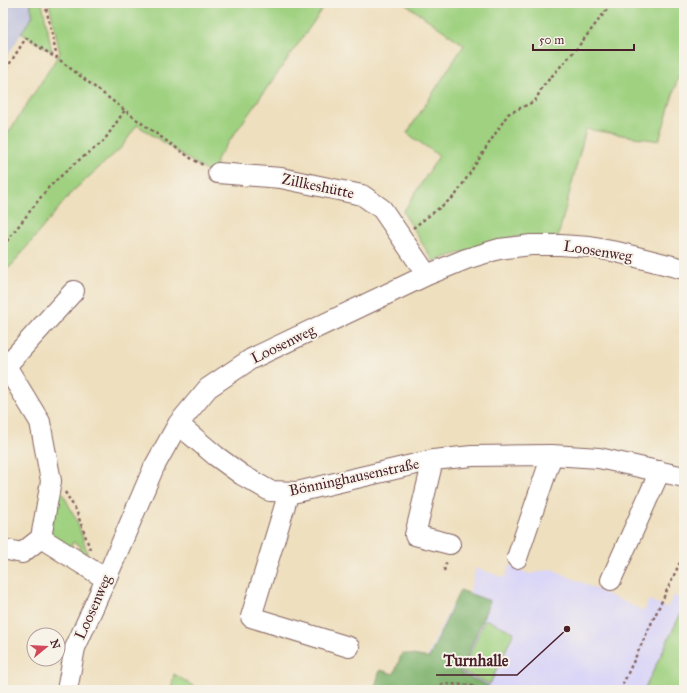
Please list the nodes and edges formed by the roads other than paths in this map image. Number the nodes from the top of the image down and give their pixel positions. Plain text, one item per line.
1 (218, 173) road end
2 (684, 269) edge
3 (427, 275) junction
4 (74, 291) dead end
5 (4, 366) edge
6 (178, 424) junction
7 (552, 455) junction
8 (433, 460) junction
9 (660, 470) junction
10 (684, 477) edge
11 (289, 492) junction
12 (41, 538) junction
13 (450, 544) dead end
14 (3, 549) edge
15 (517, 558) dead end
16 (102, 576) junction
17 (611, 580) dead end
18 (349, 647) dead end
19 (66, 690) edge

1 - 3 street, Zillkeshütte
2 - 3 street, Loosenweg
3 - 6 street, Loosenweg
4 - 5 street
5 - 12 street
6 - 11 street, Bönninghausenstraße
6 - 16 street, Loosenweg
7 - 8 street, Bönninghausenstraße
7 - 9 street, Bönninghausenstraße
7 - 15 street
8 - 11 street, Bönninghausenstraße
8 - 13 street
9 - 10 street, Bönninghausenstraße
9 - 17 street
11 - 18 street
12 - 14 street
12 - 16 street
16 - 19 street, Loosenweg

